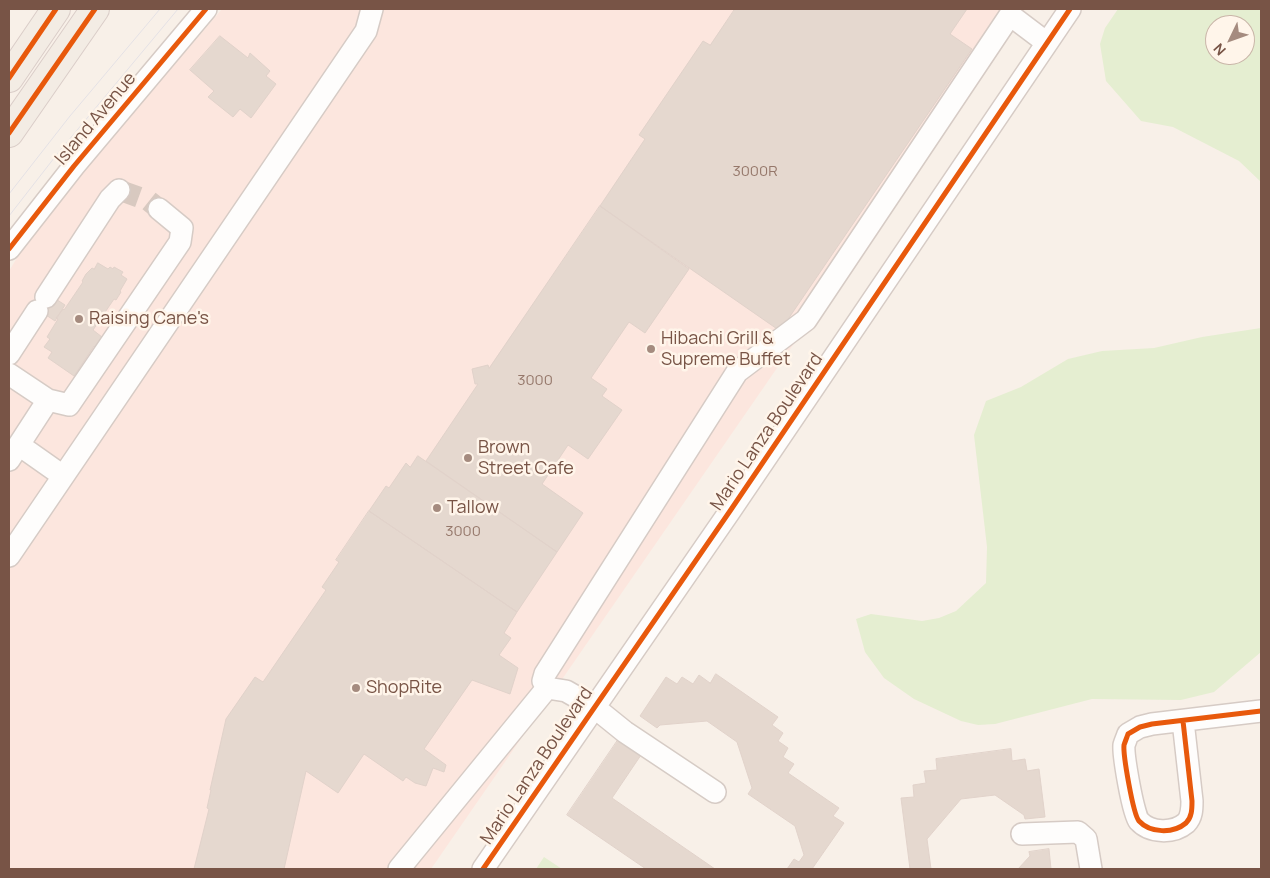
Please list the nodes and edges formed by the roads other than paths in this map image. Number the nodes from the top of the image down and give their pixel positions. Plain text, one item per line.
1 (56, 9) edge
2 (95, 9) edge
3 (206, 9) edge
4 (372, 9) edge
5 (1070, 9) edge
6 (1010, 12) edge
7 (1047, 43) junction
8 (9, 78) edge
9 (9, 82) edge
10 (33, 98) junction
11 (9, 133) edge
12 (119, 190) dead end
13 (159, 209) tunnel mouth
14 (9, 250) edge
15 (9, 354) edge
16 (9, 374) edge
17 (48, 400) junction
18 (14, 453) edge
19 (63, 476) junction
20 (9, 555) edge
21 (547, 688) junction
22 (594, 707) junction
23 (1261, 711) edge
24 (1183, 721) junction
25 (715, 792) dead end
26 (1022, 834) dead end
27 (399, 869) edge
28 (483, 869) edge
29 (1090, 869) edge

1 - 8 main road
2 - 10 main road
3 - 14 street, Island Avenue
4 - 19 street
5 - 7 street, Mario Lanza Boulevard
6 - 7 street
6 - 21 street
7 - 22 street, Mario Lanza Boulevard
9 - 10 street
10 - 11 main road
12 - 15 street
13 - 17 street
16 - 17 street
17 - 18 street
18 - 19 street
19 - 20 street
21 - 22 street
21 - 27 street
22 - 25 street
22 - 28 street, Mario Lanza Boulevard
23 - 24 street
24 - 24 street
26 - 29 street

